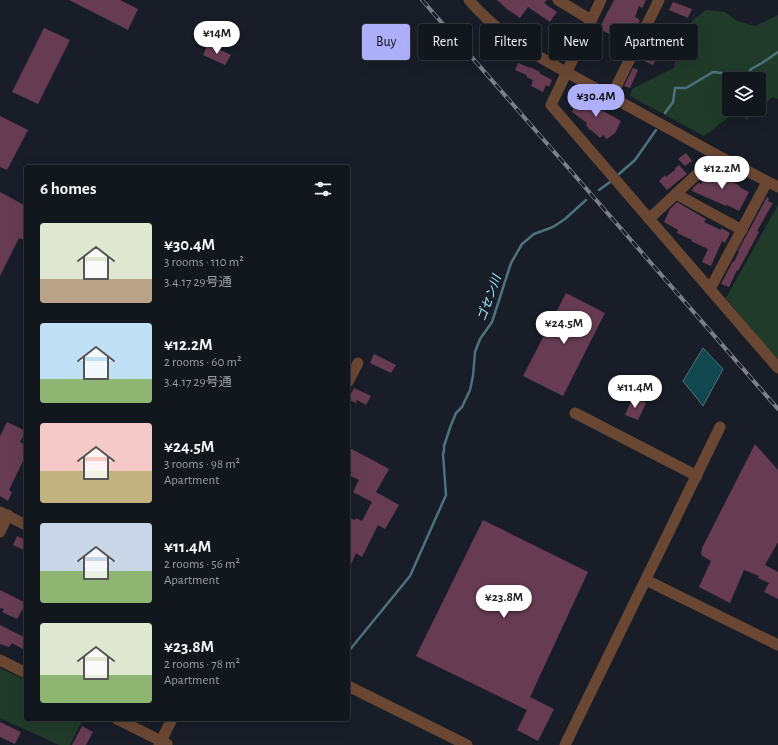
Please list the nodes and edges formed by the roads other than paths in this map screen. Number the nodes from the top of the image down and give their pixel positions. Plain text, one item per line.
1 (469, 0) edge
2 (558, 0) edge
3 (601, 0) edge
4 (659, 0) edge
5 (591, 20) junction
6 (566, 72) junction
7 (611, 97) junction
8 (714, 154) junction
9 (767, 182) junction
10 (778, 188) edge
11 (676, 194) junction
12 (649, 219) junction
13 (742, 230) junction
14 (710, 289) junction
15 (358, 363) dead end
16 (778, 368) edge
17 (350, 378) edge
18 (575, 413) dead end
19 (720, 427) dead end
20 (697, 476) junction
21 (4, 514) edge
22 (24, 523) edge
23 (0, 532) edge
24 (646, 580) junction
25 (778, 645) edge
26 (0, 660) edge
27 (24, 672) edge
28 (350, 687) edge
29 (121, 721) edge
30 (171, 721) edge
31 (178, 721) edge
32 (163, 744) edge
33 (467, 745) edge
34 (565, 745) edge

1 - 6 street
2 - 5 street
3 - 5 street
4 - 7 street
5 - 6 street
6 - 7 street
6 - 12 street
7 - 8 street
8 - 9 street
8 - 11 street
9 - 10 street
9 - 13 street
11 - 12 street
11 - 13 street
12 - 14 street
13 - 14 street
14 - 16 street
15 - 17 street
18 - 20 street
19 - 20 street
20 - 24 street
21 - 22 street
21 - 23 street
24 - 25 street
24 - 34 street
26 - 27 street
28 - 33 street
29 - 32 street
30 - 32 street
31 - 32 street

